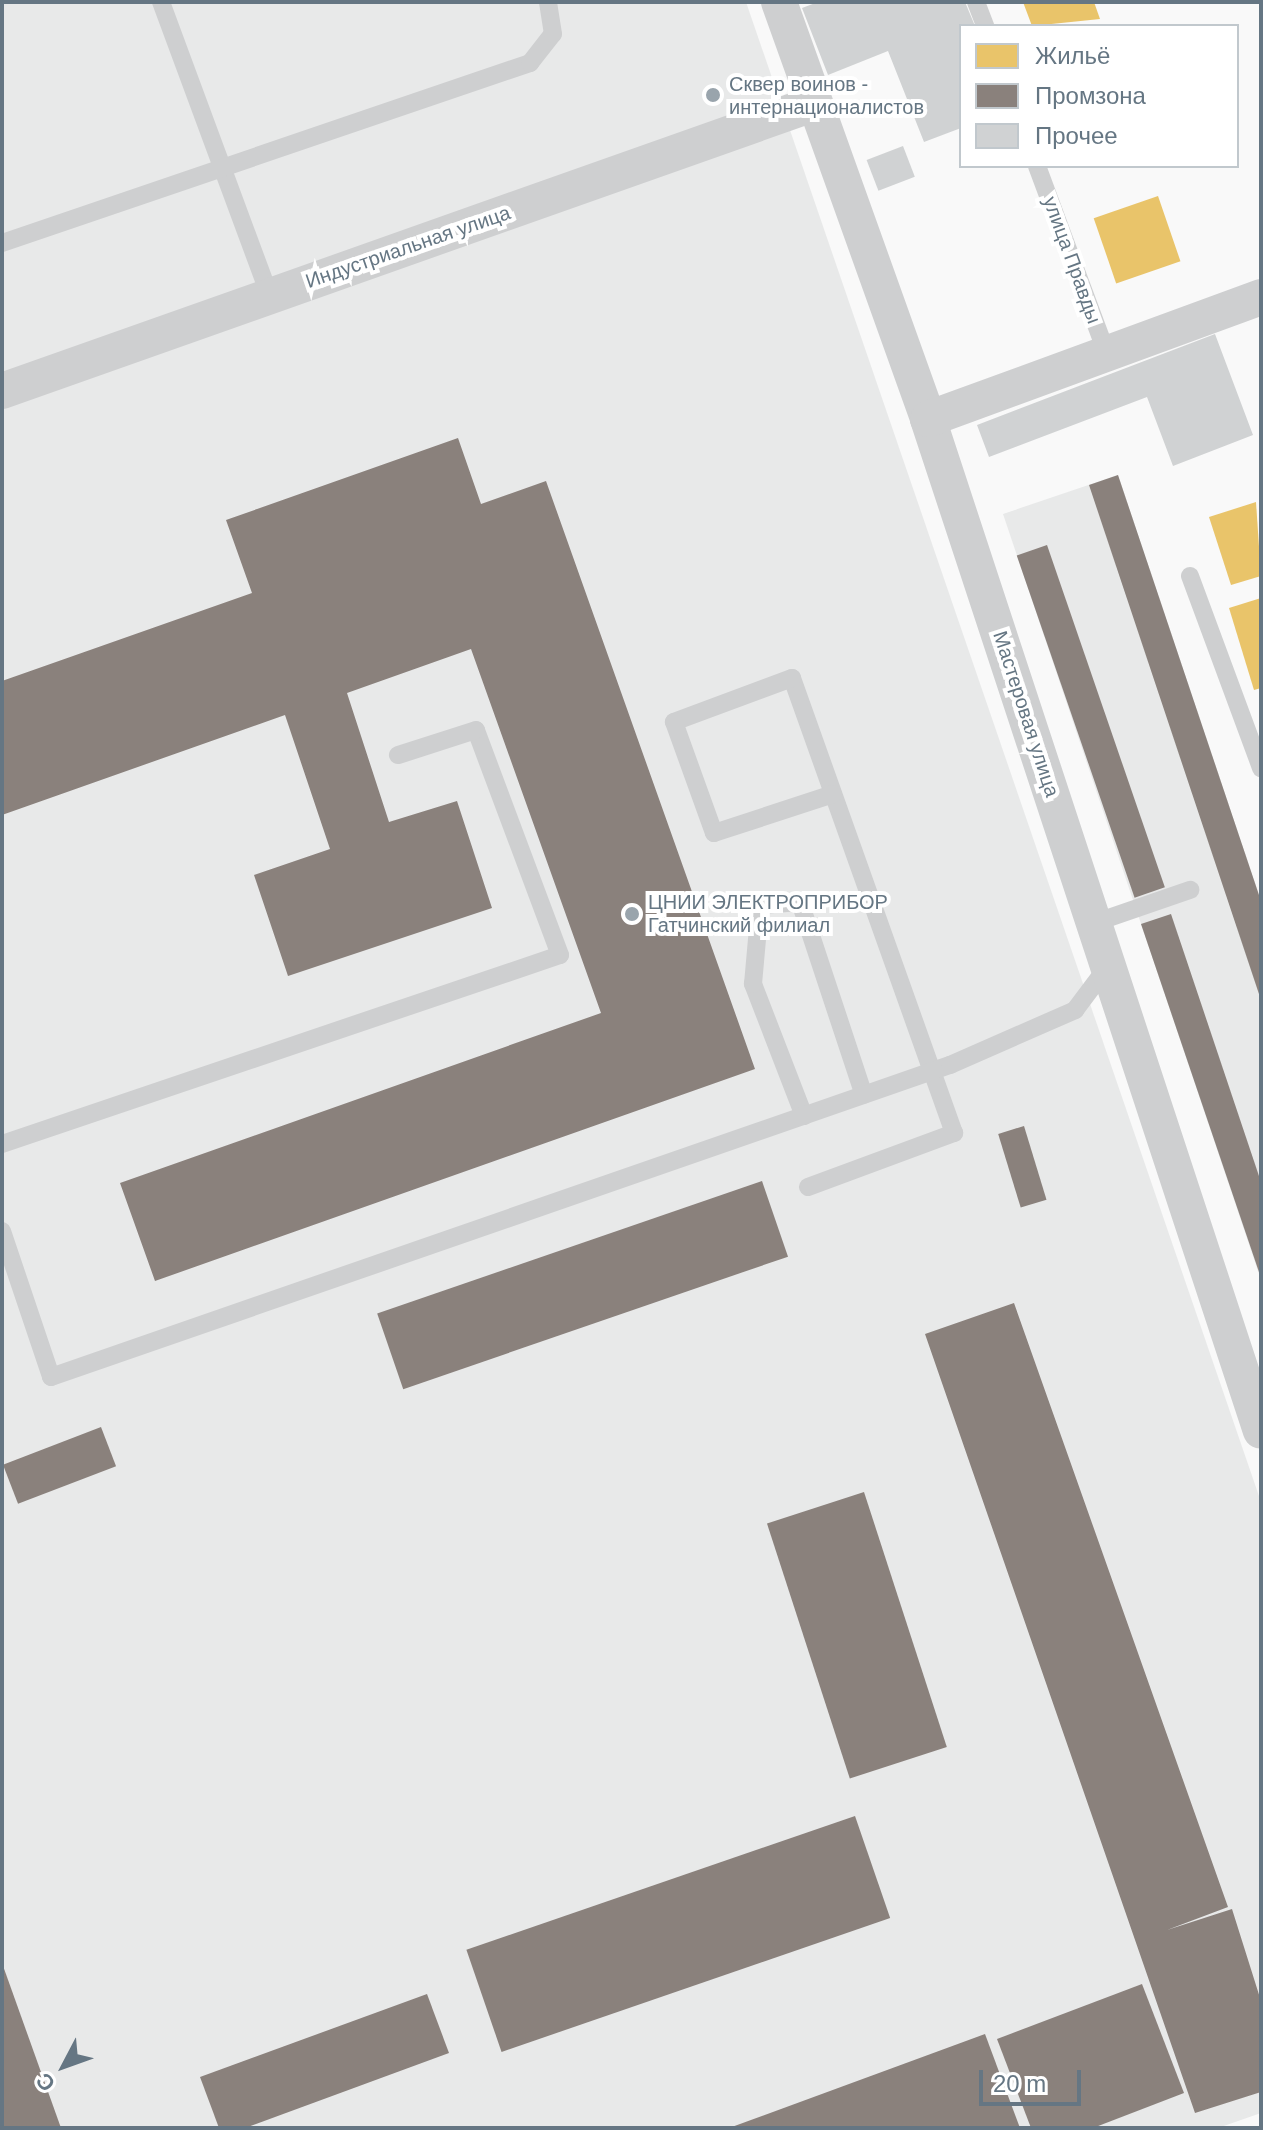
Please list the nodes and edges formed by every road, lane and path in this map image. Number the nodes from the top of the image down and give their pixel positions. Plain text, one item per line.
1 (161, 2) edge
2 (548, 2) edge
3 (779, 2) edge
4 (976, 2) edge
5 (984, 24) edge
6 (813, 104) junction
7 (222, 168) junction
8 (1038, 168) edge
9 (2, 243) edge
10 (270, 296) junction
11 (1261, 297) edge
12 (1107, 354) junction
13 (2, 391) edge
14 (928, 419) junction
15 (1190, 576) dead end
16 (398, 755) dead end
17 (1261, 768) edge
18 (833, 794) junction
19 (1190, 890) dead end
20 (1094, 923) junction
21 (1108, 966) junction
22 (933, 1071) junction
23 (864, 1095) junction
24 (804, 1116) junction
25 (2, 1144) edge
26 (808, 1187) dead end
27 (2, 1231) edge
28 (1261, 1431) edge

1 - 7 lane
2 - 7 lane
3 - 6 street, Мастеровая улица
4 - 5 lane
6 - 10 street, Индустриальная улица
6 - 14 street, Мастеровая улица
7 - 9 lane
7 - 10 lane
8 - 12 lane, улица Правды
10 - 13 street, Индустриальная улица
11 - 12 street
12 - 14 street
14 - 20 street, Мастеровая улица
15 - 17 lane
16 - 25 lane
18 - 18 lane
18 - 22 lane
19 - 20 lane
20 - 21 street, Мастеровая улица
21 - 22 lane
21 - 28 street, Мастеровая улица
22 - 23 lane
22 - 26 lane
23 - 24 lane
23 - 24 lane
24 - 27 lane

